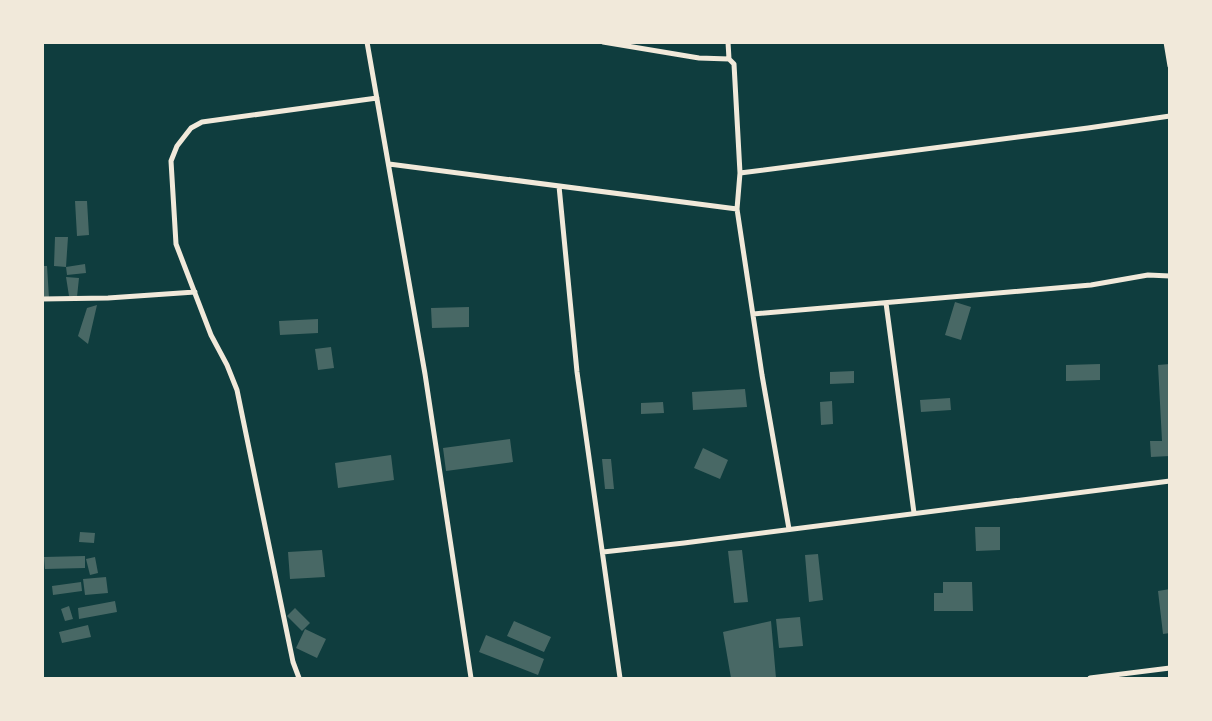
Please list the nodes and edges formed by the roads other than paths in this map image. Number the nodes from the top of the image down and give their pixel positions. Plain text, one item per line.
1 (367, 42) edge
2 (603, 42) edge
3 (728, 42) edge
4 (1166, 42) edge
5 (729, 59) junction
6 (1170, 66) edge
7 (377, 98) junction
8 (1170, 116) edge
9 (389, 164) junction
10 (740, 173) junction
11 (559, 186) junction
12 (737, 209) junction
13 (1170, 276) edge
14 (195, 292) junction
15 (42, 299) edge
16 (886, 303) junction
17 (753, 314) junction
18 (1170, 481) edge
19 (914, 513) junction
20 (789, 529) junction
21 (602, 552) junction
22 (1170, 668) edge
23 (299, 678) edge
24 (471, 678) edge
25 (620, 678) edge
26 (1090, 678) edge

1 - 7 street
2 - 5 street
3 - 5 street
4 - 6 street
5 - 10 street
7 - 9 street
7 - 14 street
8 - 10 street
9 - 11 street
9 - 24 street
10 - 12 street
11 - 12 street
11 - 21 street
12 - 17 street
13 - 16 street
14 - 15 street
14 - 23 street
16 - 17 street
16 - 19 street
17 - 20 street
18 - 19 street
19 - 20 street
20 - 21 street
21 - 25 street
22 - 26 street

